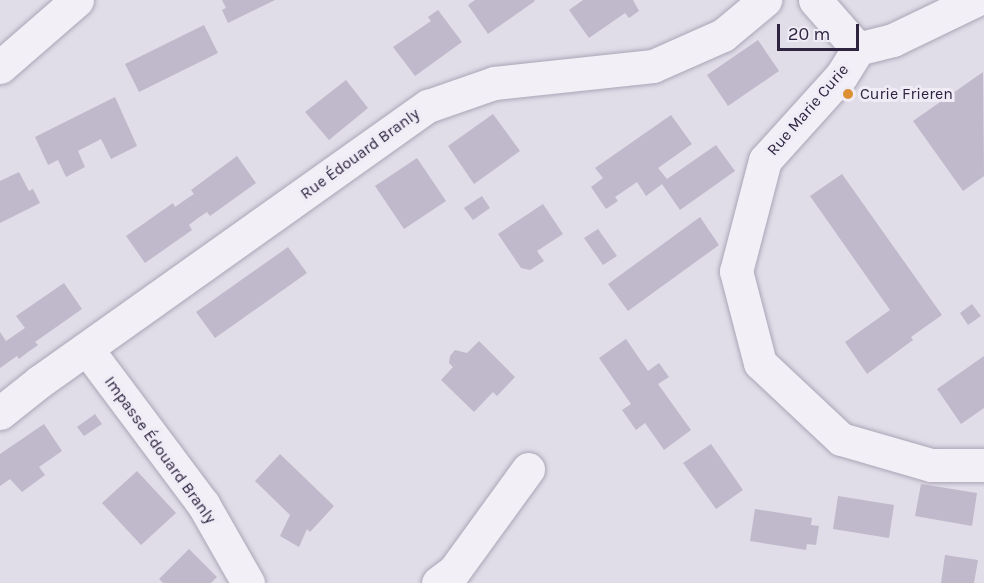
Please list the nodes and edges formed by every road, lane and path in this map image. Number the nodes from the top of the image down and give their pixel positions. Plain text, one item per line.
1 (77, 0) edge
2 (765, 0) edge
3 (815, 0) edge
4 (976, 0) edge
5 (858, 49) junction
6 (0, 67) edge
7 (87, 349) junction
8 (0, 413) edge
9 (984, 465) edge
10 (528, 469) dead end
11 (248, 583) edge
12 (438, 583) edge

1 - 6 street
2 - 7 street, Rue Édouard Branly
3 - 5 street
4 - 5 street, Rue Marie Curie
5 - 9 street, Rue Marie Curie
7 - 8 street, Rue Édouard Branly
7 - 11 street, Impasse Édouard Branly
10 - 12 street

